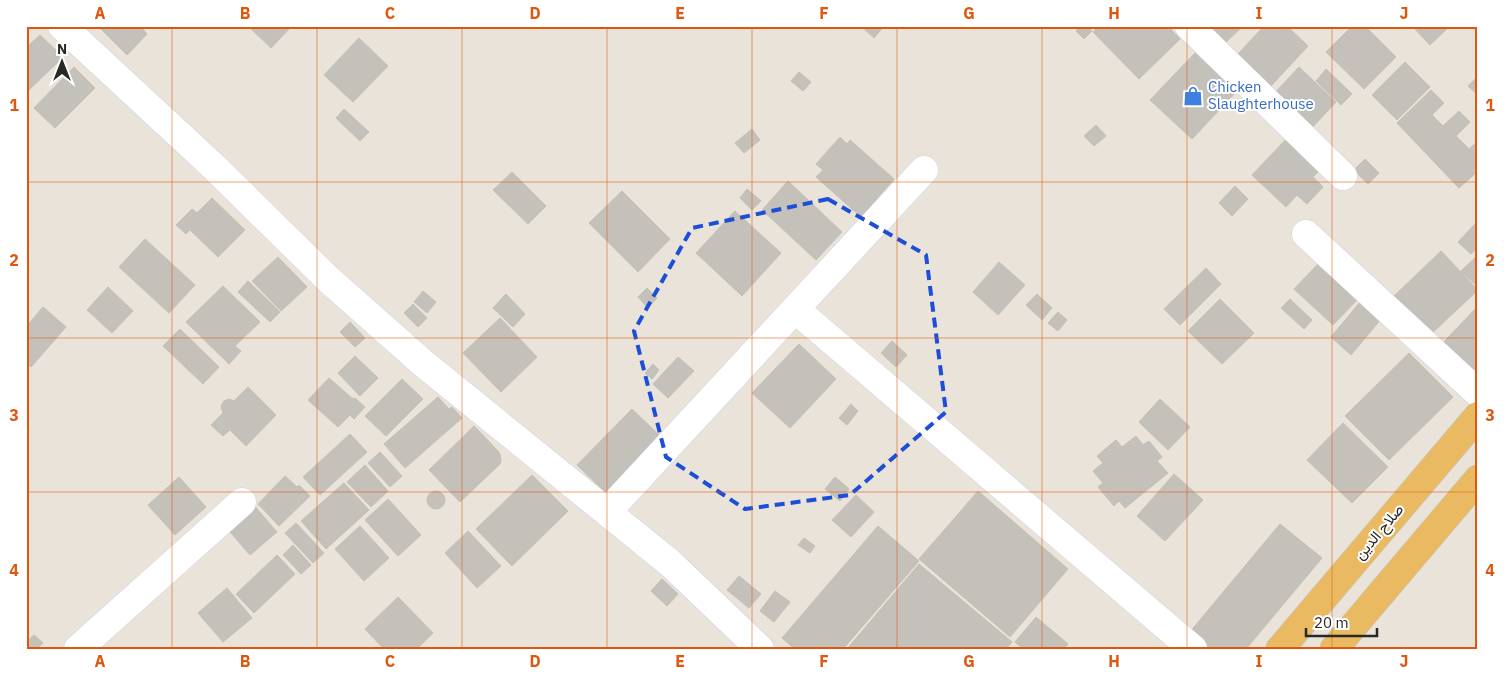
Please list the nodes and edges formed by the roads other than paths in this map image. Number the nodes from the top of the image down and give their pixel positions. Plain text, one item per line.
1 (62, 26) edge
2 (1189, 26) edge
3 (924, 170) dead end
4 (1343, 176) dead end
5 (1306, 234) dead end
6 (795, 309) junction
7 (1478, 393) edge
8 (1478, 416) edge
9 (1478, 480) edge
10 (242, 502) dead end
11 (607, 512) junction
12 (78, 649) edge
13 (760, 649) edge
14 (1192, 649) edge
15 (1280, 649) edge
16 (1334, 649) edge

1 - 11 street
2 - 4 street
3 - 6 street
5 - 7 street
6 - 11 street
6 - 14 street
8 - 15 highway, صلاح الدين
9 - 16 highway
10 - 12 street
11 - 13 street

